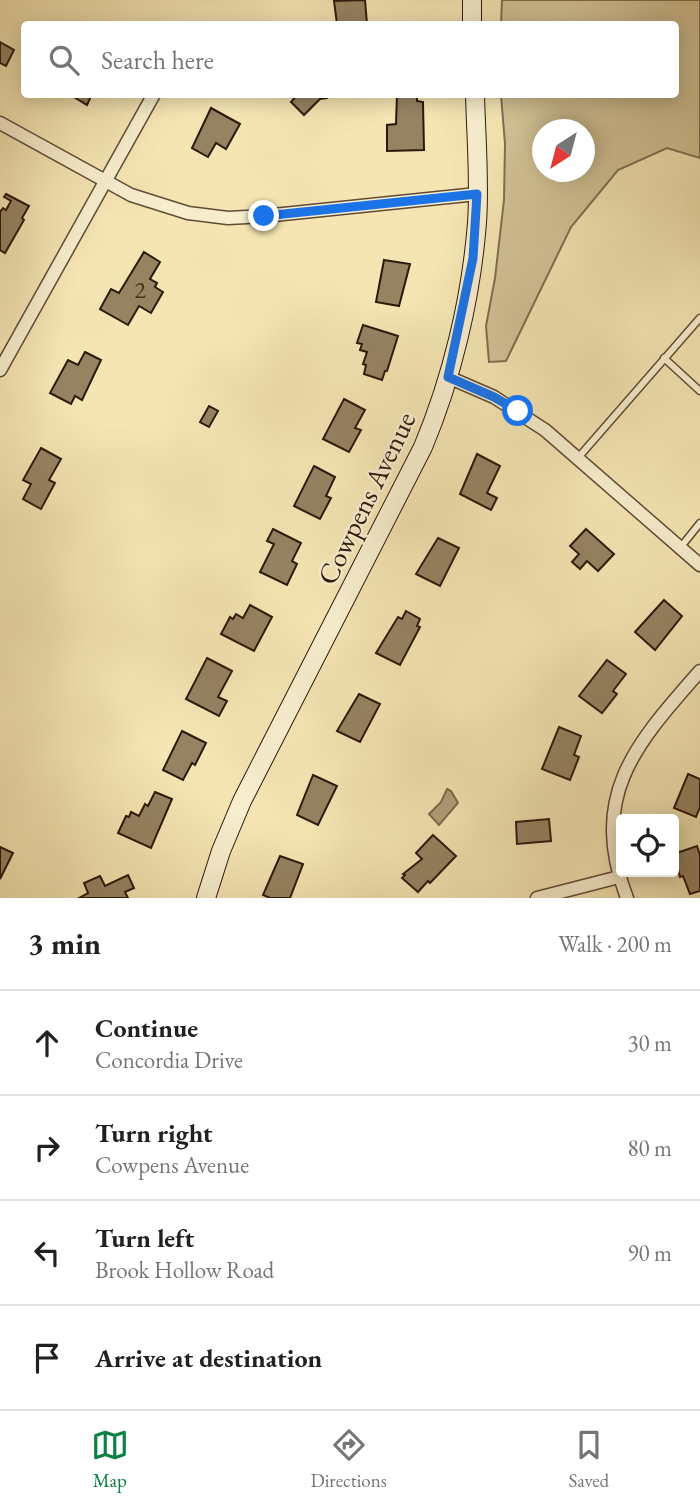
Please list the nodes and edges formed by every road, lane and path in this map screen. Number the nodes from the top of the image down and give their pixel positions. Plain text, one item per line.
1 (472, 0) edge
2 (472, 21) edge
3 (152, 98) edge
4 (475, 98) edge
5 (0, 123) edge
6 (105, 181) junction
7 (477, 194) junction
8 (700, 318) edge
9 (664, 358) junction
10 (0, 370) edge
11 (448, 377) junction
12 (700, 391) edge
13 (577, 459) junction
14 (700, 523) edge
15 (680, 548) junction
16 (700, 565) edge
17 (700, 671) edge
18 (616, 861) edge
19 (619, 877) joint
20 (206, 898) edge
21 (537, 898) edge
22 (627, 898) edge

1 - 2 street
3 - 6 street
4 - 7 street, Cowpens Avenue
5 - 6 street
6 - 7 street
6 - 10 street
7 - 11 street, Cowpens Avenue
8 - 9 lane
9 - 12 lane
9 - 13 lane
11 - 13 street
11 - 20 street, Cowpens Avenue
13 - 15 street
14 - 15 lane
15 - 16 street
17 - 18 street
19 - 21 street
19 - 22 street

